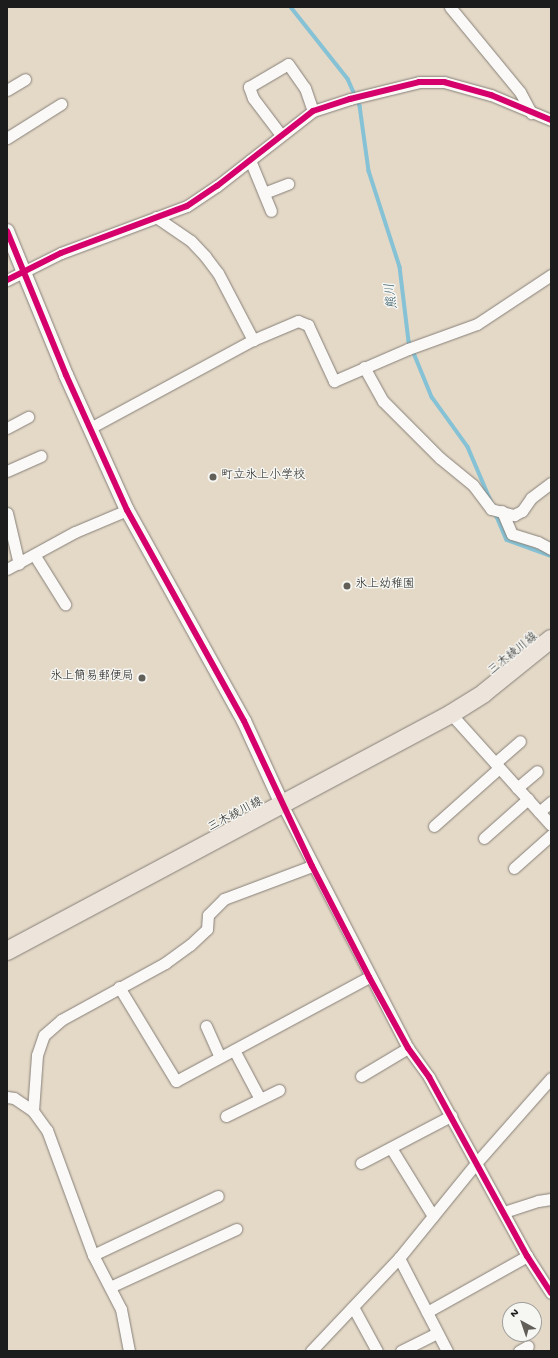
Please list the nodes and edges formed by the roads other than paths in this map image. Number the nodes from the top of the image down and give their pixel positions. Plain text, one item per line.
1 (450, 7) edge
2 (25, 79) dead end
3 (7, 90) edge
4 (61, 104) dead end
5 (313, 111) junction
6 (531, 113) junction
7 (551, 120) edge
8 (281, 135) junction
9 (7, 138) edge
10 (250, 160) junction
11 (288, 184) dead end
12 (264, 193) junction
13 (271, 211) dead end
14 (156, 218) junction
15 (8, 238) edge
16 (23, 271) junction
17 (551, 275) edge
18 (7, 280) edge
19 (253, 340) junction
20 (364, 367) junction
21 (28, 417) dead end
22 (7, 428) edge
23 (90, 428) junction
24 (41, 456) dead end
25 (7, 471) edge
26 (551, 483) edge
27 (127, 510) junction
28 (497, 510) junction
29 (7, 513) edge
30 (551, 549) edge
31 (35, 556) junction
32 (19, 564) junction
33 (7, 570) edge
34 (65, 604) dead end
35 (551, 639) edge
36 (451, 714) junction
37 (520, 741) dead end
38 (497, 766) junction
39 (537, 771) dead end
40 (517, 788) junction
41 (528, 799) junction
42 (551, 802) edge
43 (282, 804) junction
44 (539, 812) junction
45 (551, 825) edge
46 (434, 826) dead end
47 (551, 835) edge
48 (484, 838) dead end
49 (312, 866) junction
50 (514, 868) dead end
51 (7, 951) edge
52 (370, 977) junction
53 (119, 987) junction
54 (206, 1026) dead end
55 (408, 1048) junction
56 (234, 1050) junction
57 (220, 1057) junction
58 (361, 1076) dead end
59 (551, 1078) edge
60 (278, 1090) dead end
61 (7, 1097) edge
62 (260, 1099) junction
63 (33, 1111) junction
64 (226, 1116) dead end
65 (451, 1116) junction
66 (391, 1148) junction
67 (477, 1162) junction
68 (362, 1163) dead end
69 (218, 1196) dead end
70 (551, 1199) edge
71 (504, 1212) junction
72 (433, 1216) junction
73 (236, 1229) dead end
74 (93, 1255) junction
75 (527, 1256) junction
76 (399, 1258) junction
77 (110, 1288) junction
78 (551, 1293) edge
79 (353, 1307) junction
80 (427, 1312) junction
81 (438, 1333) junction
82 (129, 1351) edge
83 (311, 1351) edge
84 (377, 1351) edge
85 (401, 1351) edge
86 (447, 1351) edge

1 - 6 street
2 - 3 street
4 - 9 street
5 - 6 street
5 - 8 street
5 - 8 street
6 - 7 street
8 - 10 street
10 - 12 street
10 - 14 street
11 - 12 street
12 - 13 street
14 - 16 street
14 - 19 street
15 - 16 street
16 - 18 street
16 - 23 street
17 - 20 street
19 - 20 street
19 - 23 street
20 - 28 street
21 - 22 street
23 - 27 street
24 - 25 street
26 - 28 street
27 - 31 street
27 - 43 street
28 - 30 street
29 - 32 street
31 - 32 street
31 - 34 street
32 - 33 street
35 - 36 main road, 三木綾川線
36 - 38 street
36 - 43 main road, 三木綾川線
37 - 38 street
38 - 40 street
38 - 46 street
39 - 40 street
40 - 41 street
41 - 44 street
41 - 48 street
42 - 44 street
43 - 49 street
43 - 51 main road, 三木綾川線
44 - 45 street
47 - 50 street
49 - 52 street
49 - 53 street
52 - 55 street
52 - 56 street
53 - 57 street
53 - 63 street
54 - 57 street
55 - 58 street
55 - 65 street
56 - 57 street
56 - 62 street
59 - 67 street
60 - 62 street
61 - 63 street
62 - 64 street
63 - 74 street
65 - 66 street
65 - 67 street
66 - 68 street
66 - 72 street
67 - 71 street
67 - 72 street
69 - 74 street
70 - 71 street
71 - 75 street
72 - 76 street
73 - 77 street
74 - 77 street
75 - 78 street
75 - 80 street
76 - 79 street
76 - 80 street
77 - 82 street
79 - 83 street
79 - 84 street
80 - 81 street
81 - 85 street
81 - 86 street

